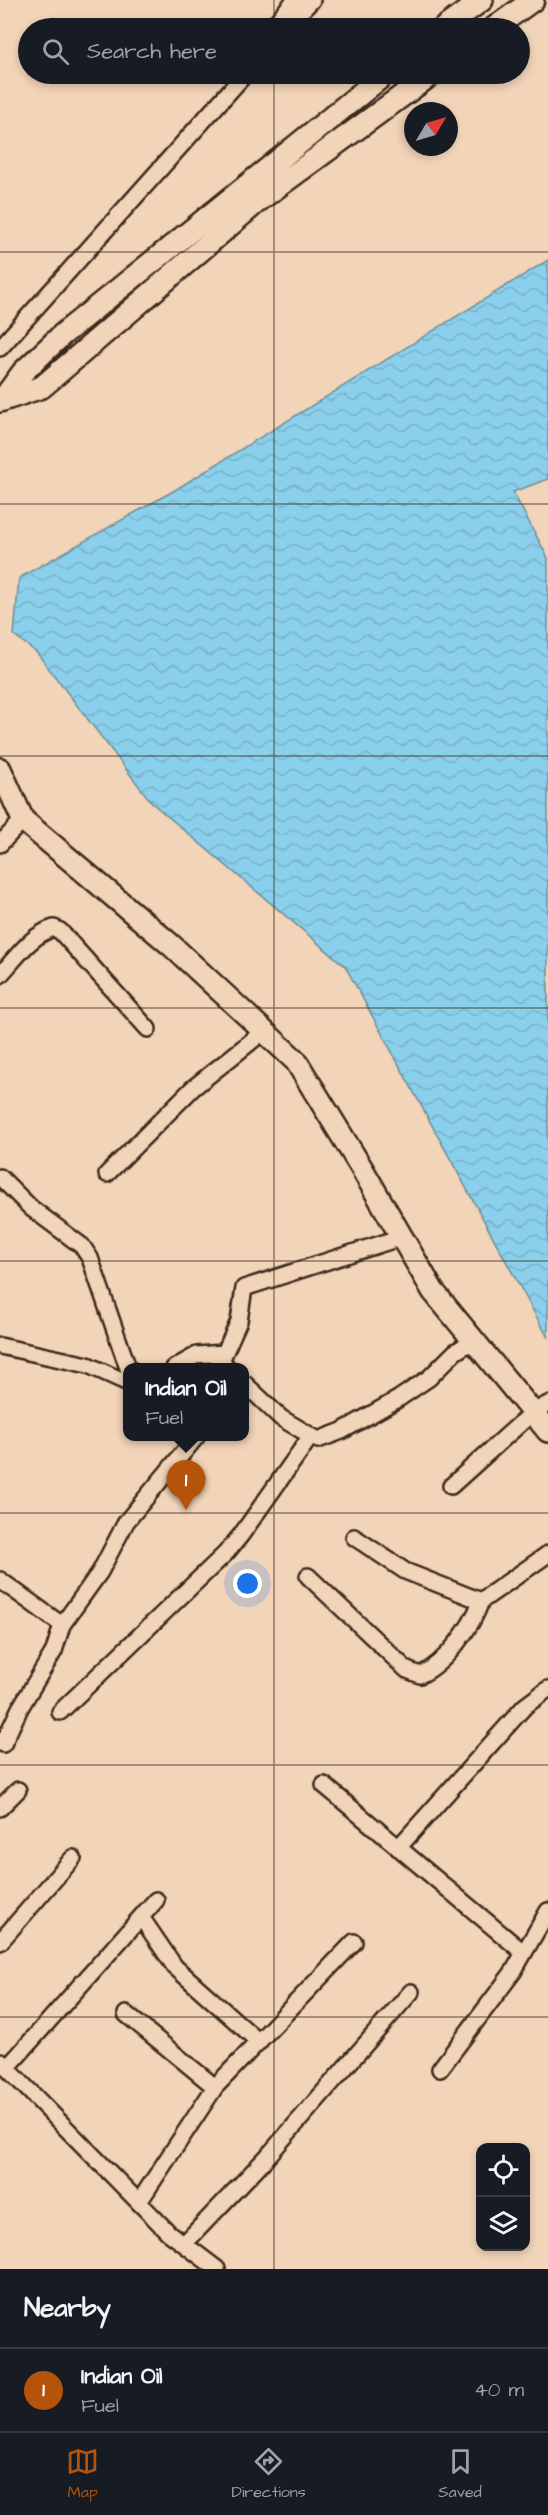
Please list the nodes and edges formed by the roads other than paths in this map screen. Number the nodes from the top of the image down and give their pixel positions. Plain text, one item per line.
1 (295, 0) edge
2 (312, 0) edge
3 (482, 0) edge
4 (533, 0) edge
5 (280, 18) edge
6 (295, 18) edge
7 (458, 18) edge
8 (508, 18) edge
9 (228, 84) edge
10 (236, 84) edge
11 (373, 84) edge
12 (418, 84) edge
13 (213, 110) junction
14 (0, 348) edge
15 (2, 400) edge
16 (0, 769) edge
17 (23, 820) junction
18 (0, 844) edge
19 (0, 975) edge
20 (148, 1029) dead end
21 (264, 1031) junction
22 (106, 1174) dead end
23 (0, 1177) edge
24 (402, 1237) junction
25 (474, 1340) junction
26 (0, 1346) edge
27 (226, 1360) edge
28 (126, 1363) edge
29 (183, 1363) edge
30 (123, 1381) edge
31 (249, 1388) edge
32 (541, 1408) edge
33 (548, 1431) edge
34 (311, 1436) junction
35 (194, 1441) edge
36 (451, 1486) dead end
37 (354, 1537) dead end
38 (548, 1554) edge
39 (308, 1576) dead end
40 (0, 1580) edge
41 (481, 1601) junction
42 (62, 1625) junction
43 (548, 1689) edge
44 (60, 1712) dead end
45 (3, 1744) dead end
46 (324, 1785) dead end
47 (18, 1790) dead end
48 (0, 1808) edge
49 (398, 1848) junction
50 (73, 1858) dead end
51 (156, 1900) dead end
52 (548, 1911) edge
53 (141, 1917) junction
54 (0, 1942) edge
55 (354, 1942) dead end
56 (524, 1953) junction
57 (411, 1992) dead end
58 (126, 2014) dead end
59 (259, 2042) junction
60 (4, 2065) edge
61 (440, 2069) dead end
62 (215, 2087) junction
63 (139, 2202) junction
64 (184, 2244) junction
65 (217, 2269) edge

1 - 5 street
2 - 6 street
3 - 7 street
4 - 8 street
9 - 13 street
10 - 13 street
11 - 15 street
12 - 15 street
13 - 14 street
16 - 17 street
17 - 18 street
17 - 21 street
19 - 20 street
21 - 22 street
21 - 24 street
23 - 28 street
24 - 25 street
24 - 27 street
25 - 32 street
25 - 34 street
26 - 30 street
27 - 29 street
31 - 34 street
32 - 33 street
32 - 36 street
34 - 44 street
35 - 42 street
37 - 41 street
38 - 41 street
39 - 41 street
40 - 42 street
42 - 45 street
43 - 49 street
46 - 49 street
47 - 48 street
49 - 56 street
50 - 54 street
51 - 53 street
52 - 56 street
53 - 59 street
53 - 60 street
55 - 59 street
56 - 61 street
57 - 64 street
58 - 62 street
59 - 62 street
60 - 63 street
62 - 63 street
63 - 64 street
64 - 65 street

